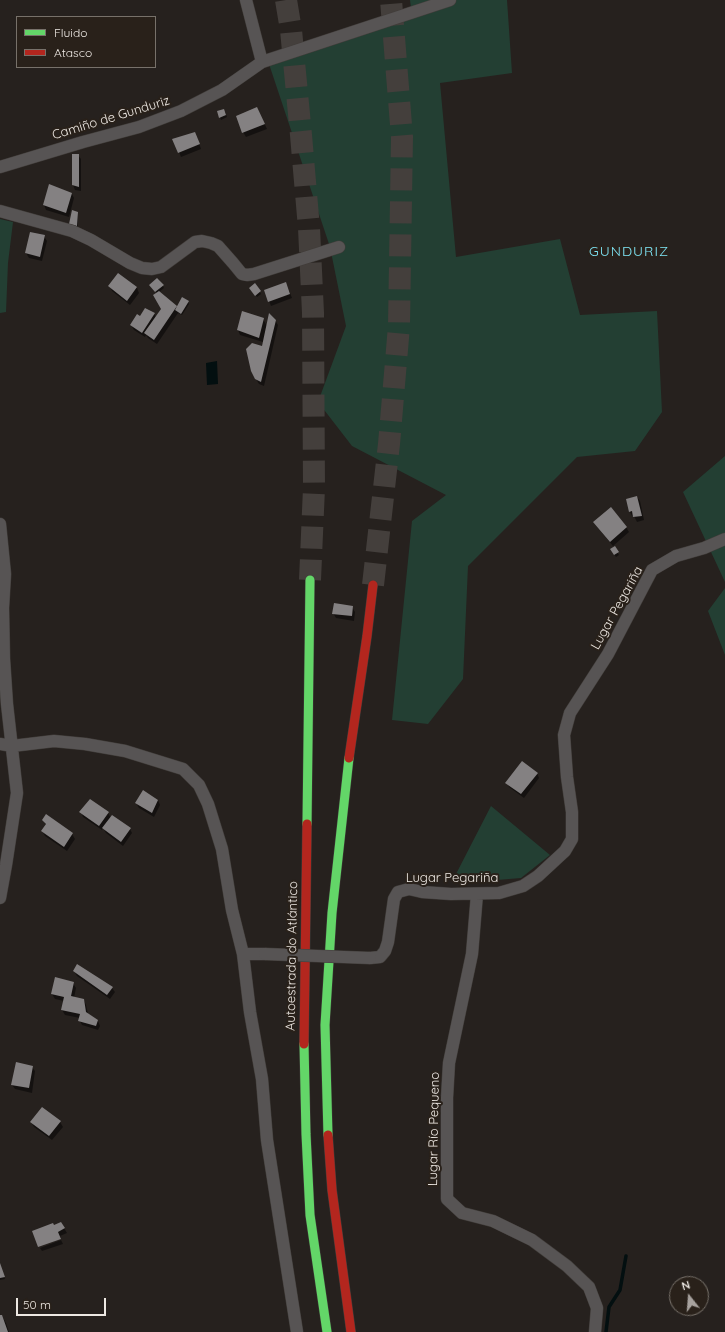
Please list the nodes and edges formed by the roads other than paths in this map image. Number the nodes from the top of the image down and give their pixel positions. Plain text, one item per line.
1 (246, 0) edge
2 (450, 0) edge
3 (262, 62) junction
4 (0, 167) edge
5 (0, 211) edge
6 (340, 248) dead end
7 (0, 524) edge
8 (725, 539) edge
9 (310, 580) tunnel mouth
10 (373, 586) tunnel mouth
11 (0, 744) edge
12 (12, 746) junction
13 (477, 894) junction
14 (0, 898) edge
15 (243, 954) junction
16 (297, 1332) edge
17 (327, 1332) edge
18 (351, 1332) edge
19 (595, 1332) edge

1 - 3 street
2 - 3 street, Camiño de Gunduriz
3 - 4 street, Camiño de Gunduriz
5 - 6 street
7 - 12 street
8 - 13 street, Lugar Pegariña
9 - 17 highway, Autoestrada do Atlántico
10 - 18 highway
11 - 12 street
12 - 14 street
12 - 15 street
13 - 15 street, Lugar Pegariña, bridge
13 - 19 street, Lugar Río Pequeno
15 - 16 street

